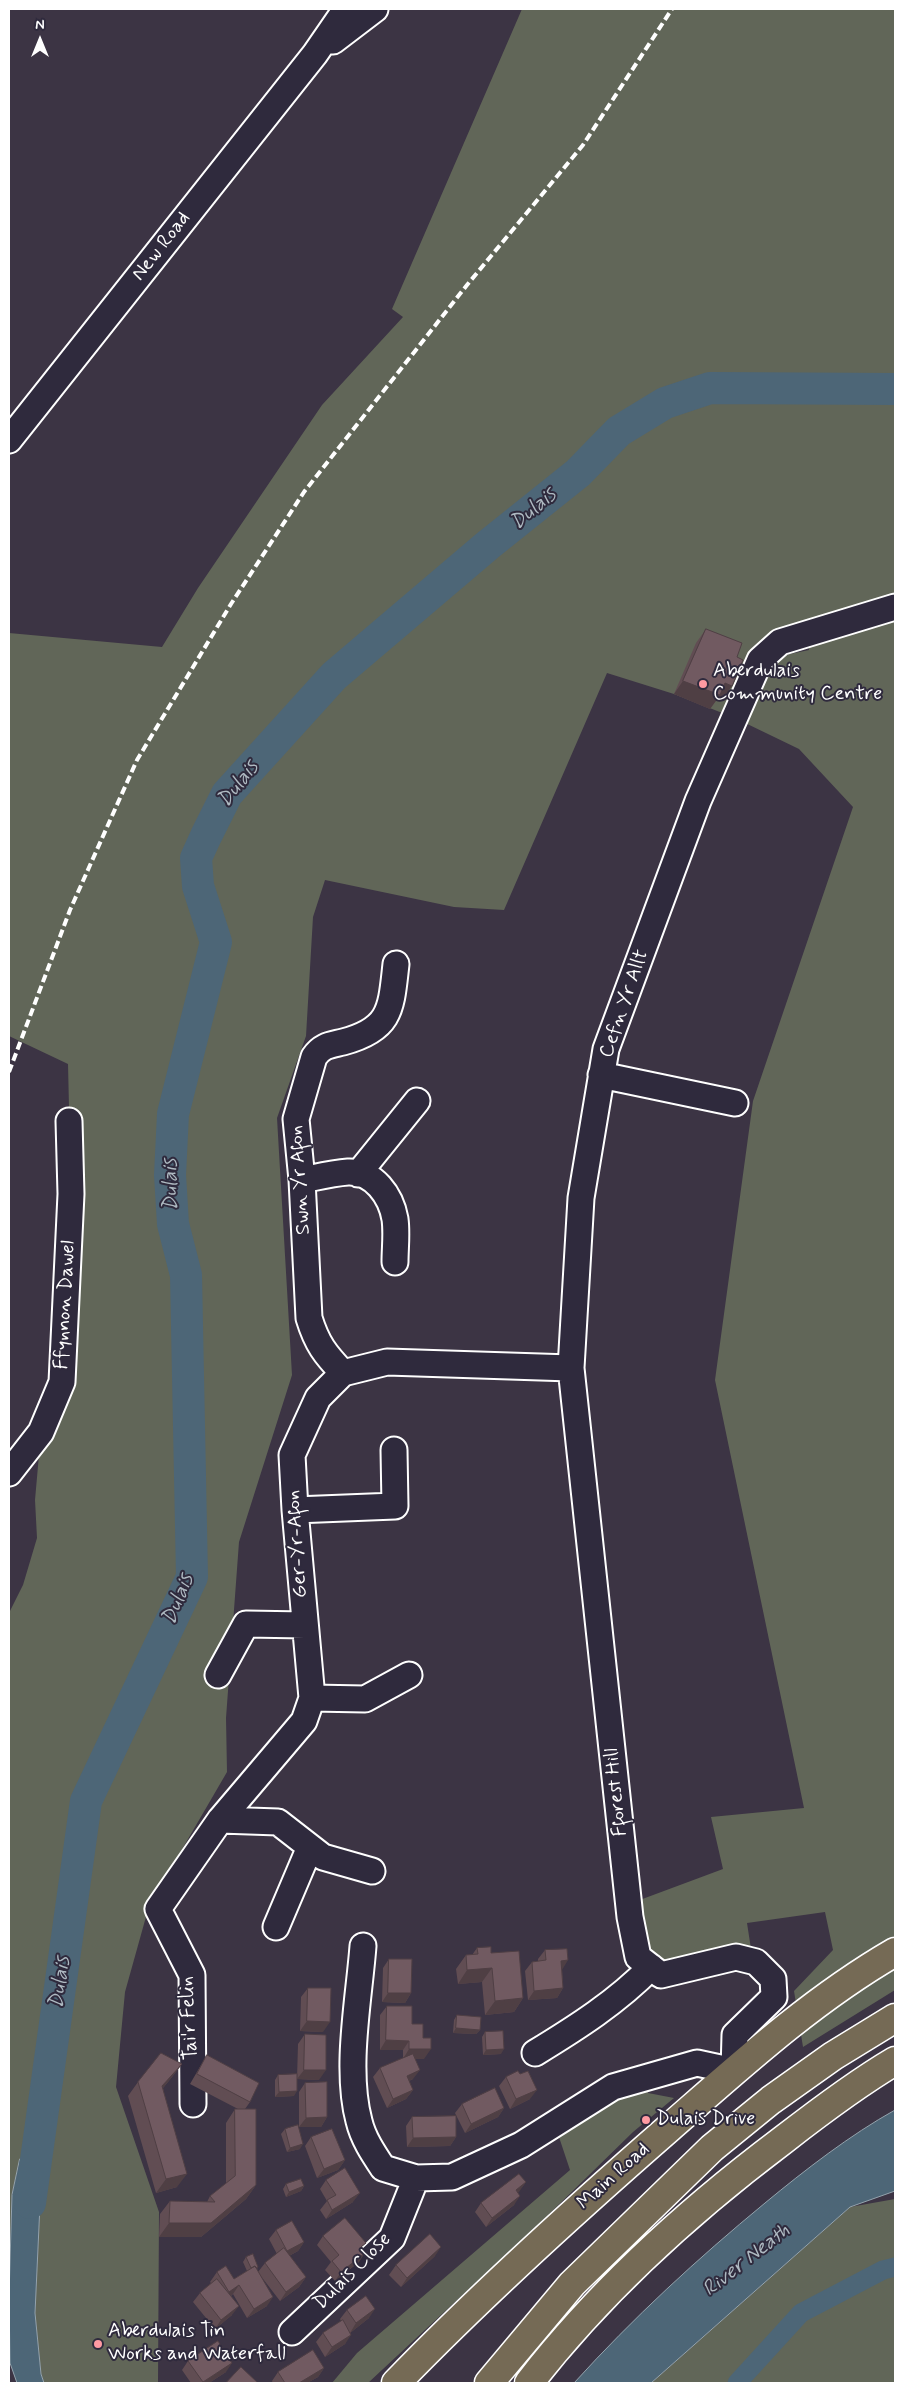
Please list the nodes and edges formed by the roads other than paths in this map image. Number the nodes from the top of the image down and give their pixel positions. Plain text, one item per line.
1 (346, 9) edge
2 (375, 9) edge
3 (315, 54) junction
4 (9, 440) edge
5 (895, 607) edge
6 (396, 964) dead end
7 (601, 1075) junction
8 (417, 1101) dead end
9 (735, 1103) dead end
10 (68, 1122) dead end
11 (358, 1174) junction
12 (302, 1180) junction
13 (395, 1262) dead end
14 (571, 1368) junction
15 (343, 1373) junction
16 (394, 1450) dead end
17 (9, 1473) edge
18 (295, 1510) junction
19 (305, 1624) junction
20 (218, 1675) dead end
21 (409, 1675) dead end
22 (312, 1698) junction
23 (220, 1820) junction
24 (310, 1847) junction
25 (372, 1871) dead end
26 (158, 1910) joint
27 (276, 1927) dead end
28 (363, 1946) dead end
29 (895, 1952) edge
30 (651, 1967) junction
31 (895, 2018) edge
32 (535, 2053) dead end
33 (895, 2061) edge
34 (734, 2071) junction
35 (193, 2104) dead end
36 (416, 2178) junction
37 (292, 2332) dead end
38 (396, 2383) edge
39 (489, 2383) edge
40 (529, 2383) edge

1 - 3 street
2 - 3 street
3 - 4 street, New Road
5 - 7 street, Cefn Yr Allt
6 - 12 street, Swn Yr Afon
7 - 9 street
7 - 14 street, Cefn Yr Allt
8 - 11 street
10 - 17 street, Ffynnon Dawel
11 - 12 street
11 - 13 street
12 - 15 street, Swn Yr Afon
14 - 15 street
14 - 30 street, Fforest Hill
15 - 18 street, Ger-Yr-Afon
16 - 18 street
18 - 19 street, Ger-Yr-Afon
19 - 20 street
19 - 22 street, Ger-Yr-Afon
21 - 22 street
22 - 23 street, Ger-Yr-Afon
23 - 24 street
23 - 26 street, Ger-Yr-Afon
24 - 25 street
24 - 27 street
26 - 35 street, Tai'r Felin
28 - 36 street
29 - 34 main road, Main Road
30 - 32 street
30 - 34 street
31 - 39 main road
33 - 40 main road
34 - 36 street
34 - 38 main road, Main Road
36 - 37 street, Dulais Close

